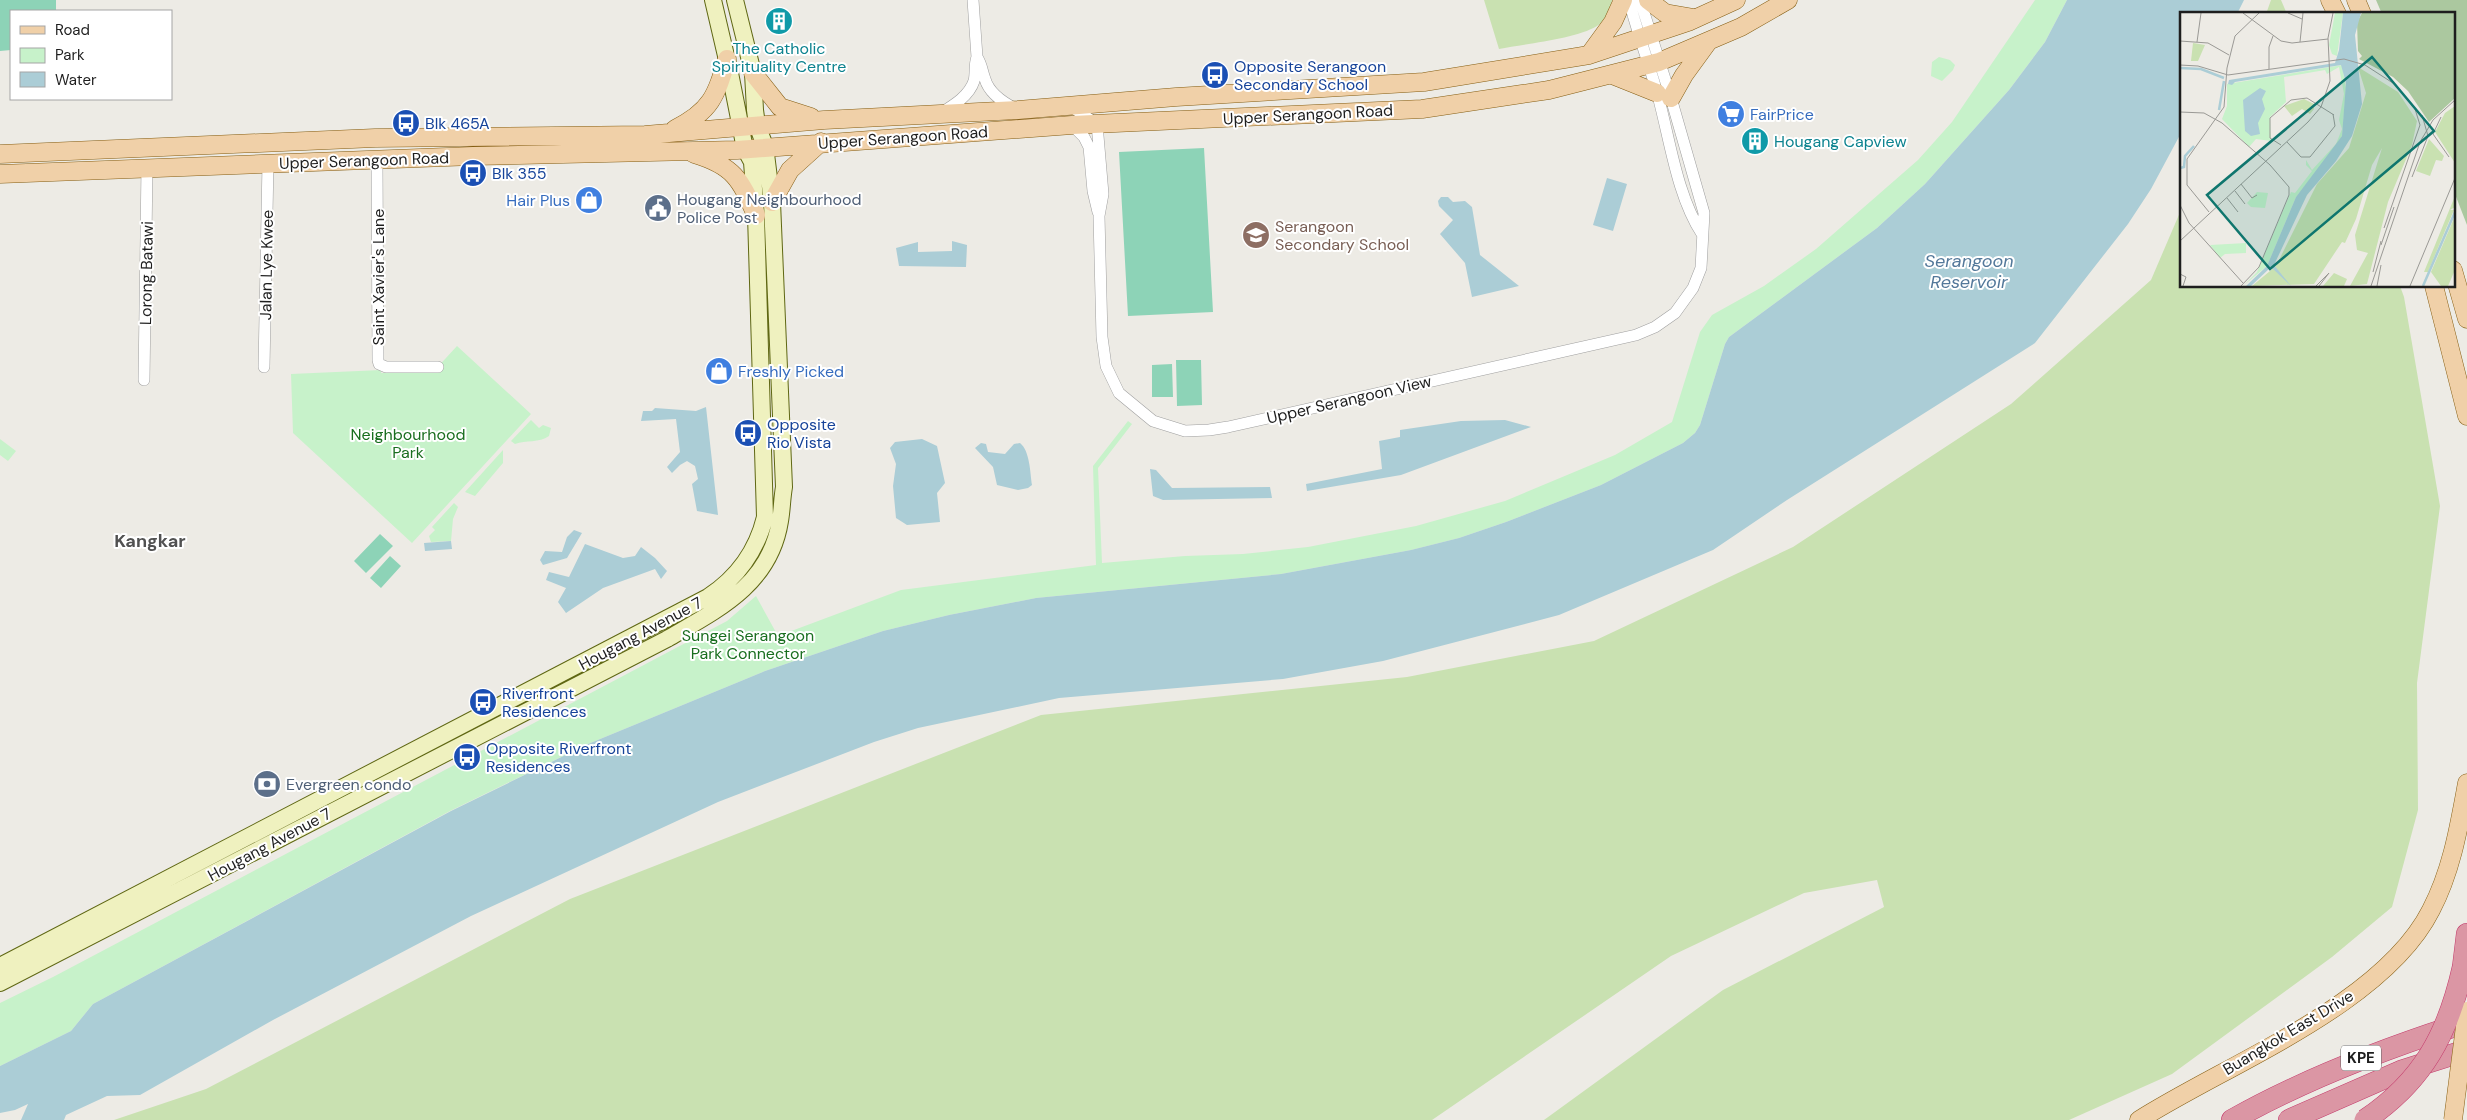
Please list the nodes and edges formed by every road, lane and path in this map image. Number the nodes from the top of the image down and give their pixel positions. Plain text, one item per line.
1 (713, 0) edge
2 (735, 0) edge
3 (973, 0) edge
4 (1623, 0) edge
5 (1629, 0) edge
6 (1640, 0) edge
7 (1648, 0) edge
8 (1736, 0) edge
9 (1788, 0) edge
10 (2330, 0) edge
11 (2356, 0) edge
12 (2336, 12) edge
13 (2361, 12) edge
14 (1696, 19) junction
15 (1645, 36) junction
16 (1710, 40) junction
17 (1589, 55) junction
18 (977, 57) junction
19 (727, 59) junction
20 (1654, 64) junction
21 (752, 73) junction
22 (1612, 75) junction
23 (1664, 95) junction
24 (1066, 104) junction
25 (1018, 110) junction
26 (941, 113) junction
27 (824, 120) junction
28 (1097, 124) junction
29 (749, 126) junction
30 (1072, 126) junction
31 (666, 134) junction
32 (821, 142) junction
33 (765, 146) junction
34 (745, 149) junction
35 (686, 151) junction
36 (0, 154) edge
37 (377, 160) junction
38 (268, 163) junction
39 (147, 167) junction
40 (0, 174) edge
41 (772, 202) junction
42 (756, 215) junction
43 (1099, 216) junction
44 (2454, 274) edge
45 (2435, 288) edge
46 (2467, 319) edge
47 (264, 367) dead end
48 (438, 367) dead end
49 (144, 380) dead end
50 (2467, 416) edge
51 (2467, 783) edge
52 (2467, 934) edge
53 (0, 966) edge
54 (0, 983) edge
55 (2467, 1011) edge
56 (2467, 1022) edge
57 (2467, 1050) edge
58 (2467, 1099) edge
59 (2259, 1105) junction
60 (2139, 1120) edge
61 (2226, 1120) edge
62 (2232, 1120) edge
63 (2289, 1120) edge
64 (2365, 1120) edge
65 (2449, 1120) edge
66 (2453, 1120) edge

1 - 19 main road
2 - 21 main road
3 - 18 street
4 - 17 main road
5 - 15 street
6 - 15 street
7 - 14 main road
8 - 14 main road, Upper Serangoon Road
9 - 16 main road, Upper Serangoon Road
10 - 12 main road
11 - 13 main road
14 - 15 main road, Upper Serangoon Road
15 - 17 main road, Upper Serangoon Road
15 - 20 street, Upper Serangoon View
16 - 20 main road, Upper Serangoon Road
16 - 23 main road
17 - 24 main road, Upper Serangoon Road
18 - 25 street
18 - 26 street
19 - 29 main road
19 - 31 main road
20 - 22 main road, Upper Serangoon Road
20 - 23 street, Upper Serangoon View
21 - 27 main road
21 - 29 main road
22 - 23 main road
22 - 28 main road, Upper Serangoon Road
23 - 43 street, Upper Serangoon View
24 - 25 main road, Upper Serangoon Road
24 - 28 street
25 - 26 main road, Upper Serangoon Road
26 - 27 main road, Upper Serangoon Road
27 - 29 main road, Upper Serangoon Road
28 - 30 main road, Upper Serangoon Road
28 - 43 street, Upper Serangoon View
29 - 31 main road, Upper Serangoon Road
29 - 33 main road, Hougang Avenue 7
29 - 34 main road, Hougang Avenue 7
30 - 32 main road, Upper Serangoon Road
30 - 43 street, Upper Serangoon View
31 - 36 main road, Upper Serangoon Road
32 - 33 main road, Upper Serangoon Road
32 - 41 main road
33 - 34 main road, Upper Serangoon Road
33 - 41 main road, Hougang Avenue 7
34 - 35 main road, Upper Serangoon Road
34 - 42 main road, Hougang Avenue 7
35 - 37 main road, Upper Serangoon Road
35 - 42 main road
37 - 38 main road, Upper Serangoon Road
37 - 48 street, Saint Xavier's Lane
38 - 39 main road, Upper Serangoon Road
38 - 47 street, Jalan Lye Kwee
39 - 40 main road, Upper Serangoon Road
39 - 49 street, Lorong Batawi
41 - 54 main road, Hougang Avenue 7
42 - 53 main road, Hougang Avenue 7
44 - 46 main road
45 - 50 main road
51 - 60 main road, Buangkok East Drive
52 - 64 highway, bridge
55 - 66 main road, bridge
56 - 59 highway, KPE
57 - 63 highway, KPE
58 - 65 highway
59 - 61 highway
59 - 62 highway, KPE

